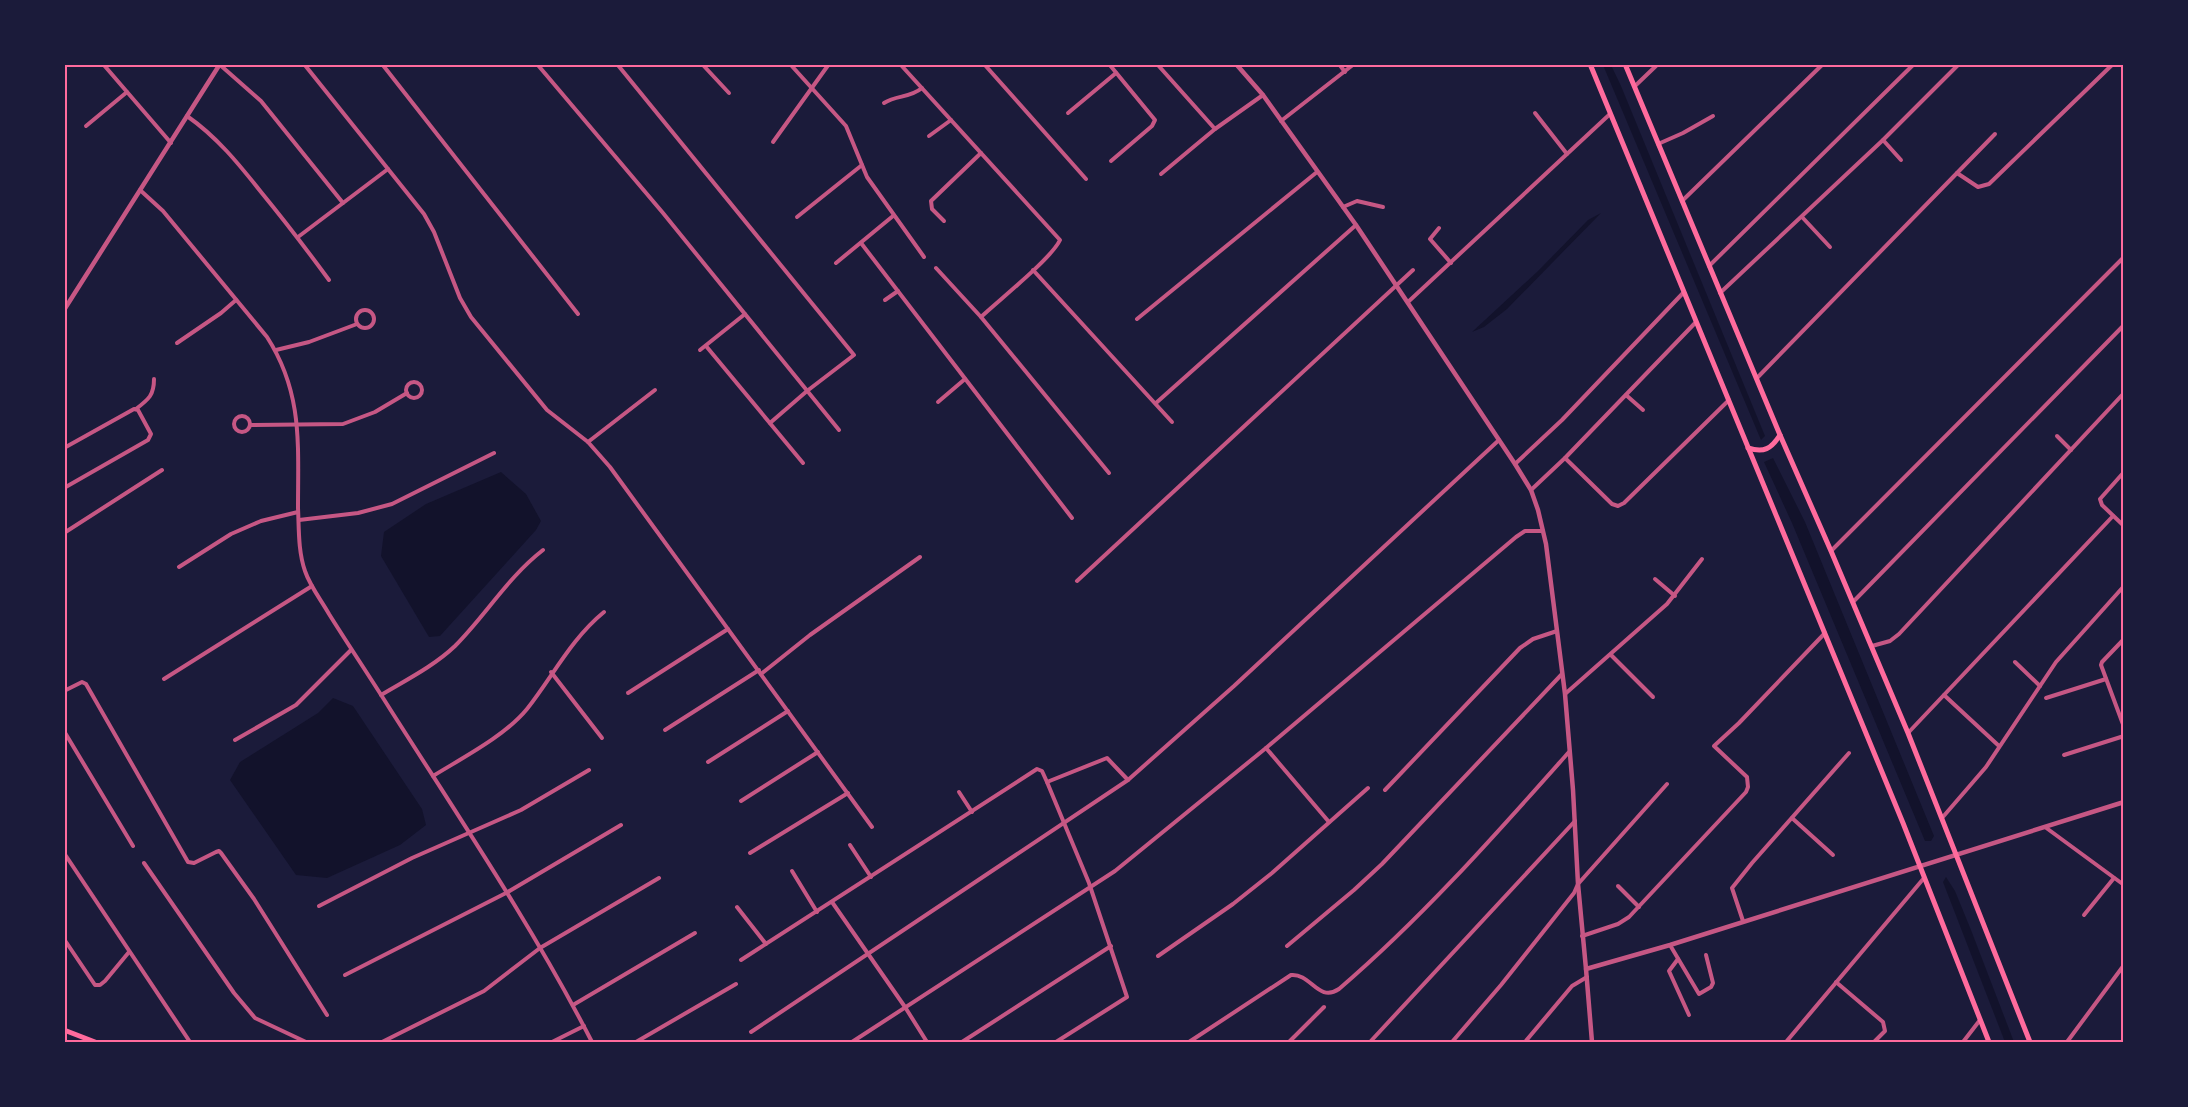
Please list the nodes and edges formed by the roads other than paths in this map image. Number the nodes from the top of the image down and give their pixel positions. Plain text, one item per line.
1 (103, 64) edge
2 (304, 64) edge
3 (382, 64) edge
4 (537, 64) edge
5 (617, 64) edge
6 (702, 64) edge
7 (790, 64) edge
8 (829, 64) edge
9 (900, 64) edge
10 (984, 64) edge
11 (1109, 64) edge
12 (1157, 64) edge
13 (1236, 64) edge
14 (1339, 64) edge
15 (1354, 64) edge
16 (1590, 64) edge
17 (1625, 64) edge
18 (1658, 64) edge
19 (1823, 64) edge
20 (1914, 64) edge
21 (1959, 64) edge
22 (2113, 64) edge
23 (219, 65) edge
24 (1345, 72) junction
25 (1116, 73) junction
26 (1634, 86) junction
27 (812, 88) junction
28 (922, 88) junction
29 (127, 93) junction
30 (729, 93) dead end
31 (1263, 95) junction
32 (884, 103) dead end
33 (1068, 113) dead end
34 (1535, 113) dead end
35 (1610, 114) junction
36 (187, 116) junction
37 (1713, 116) dead end
38 (951, 120) junction
39 (1281, 121) junction
40 (86, 126) dead end
41 (1215, 129) junction
42 (1995, 134) dead end
43 (929, 136) dead end
44 (1883, 140) junction
45 (772, 142) dead end
46 (171, 143) junction
47 (1658, 144) junction
48 (981, 153) junction
49 (1567, 154) junction
50 (1901, 160) dead end
51 (1111, 161) dead end
52 (862, 165) junction
53 (388, 169) junction
54 (1317, 172) junction
55 (1957, 172) junction
56 (1161, 174) dead end
57 (1086, 179) dead end
58 (140, 190) junction
59 (1682, 201) junction
60 (343, 203) junction
61 (1343, 207) junction
62 (1383, 207) dead end
63 (893, 216) junction
64 (797, 217) dead end
65 (1802, 217) junction
66 (944, 221) dead end
67 (1356, 225) junction
68 (1439, 228) dead end
69 (298, 237) junction
70 (861, 243) junction
71 (1830, 247) dead end
72 (924, 257) dead end
73 (2124, 257) edge
74 (836, 263) dead end
75 (1451, 263) junction
76 (1709, 267) junction
77 (936, 268) dead end
78 (1033, 270) junction
79 (1413, 270) dead end
80 (329, 280) dead end
81 (1396, 285) junction
82 (898, 291) junction
83 (1684, 291) junction
84 (1720, 293) junction
85 (236, 300) junction
86 (885, 300) dead end
87 (1408, 302) junction
88 (64, 310) edge
89 (578, 314) dead end
90 (745, 314) junction
91 (981, 317) junction
92 (1137, 319) dead end
93 (1696, 321) junction
94 (357, 324) junction
95 (2124, 325) edge
96 (177, 343) dead end
97 (706, 346) junction
98 (276, 350) junction
99 (700, 350) dead end
100 (154, 379) dead end
101 (965, 379) junction
102 (1756, 379) junction
103 (655, 390) dead end
104 (807, 391) junction
105 (407, 393) junction
106 (2124, 393) edge
107 (1626, 394) junction
108 (1729, 400) junction
109 (938, 402) dead end
110 (1156, 404) junction
111 (136, 409) junction
112 (1643, 410) dead end
113 (1172, 422) dead end
114 (770, 423) junction
115 (250, 425) junction
116 (298, 425) junction
117 (839, 430) dead end
118 (1780, 435) junction
119 (2057, 436) dead end
120 (1499, 440) junction
121 (588, 442) junction
122 (64, 448) edge
123 (1748, 448) junction
124 (2071, 450) junction
125 (494, 453) dead end
126 (1565, 458) junction
127 (803, 463) dead end
128 (1515, 464) junction
129 (162, 470) dead end
130 (2124, 472) edge
131 (1109, 473) dead end
132 (64, 488) edge
133 (1531, 490) junction
134 (298, 513) junction
135 (2113, 516) junction
136 (1072, 518) dead end
137 (298, 520) junction
138 (2124, 526) edge
139 (1543, 531) junction
140 (64, 533) edge
141 (543, 550) dead end
142 (1831, 551) junction
143 (920, 557) dead end
144 (1702, 559) dead end
145 (179, 567) dead end
146 (1655, 579) dead end
147 (1077, 581) dead end
148 (312, 586) junction
149 (2124, 586) edge
150 (1675, 596) junction
151 (1852, 602) junction
152 (604, 612) dead end
153 (729, 629) junction
154 (1557, 632) junction
155 (1825, 633) junction
156 (2124, 639) edge
157 (1871, 647) junction
158 (351, 650) junction
159 (1611, 655) junction
160 (2015, 662) dead end
161 (551, 672) junction
162 (760, 672) junction
163 (1562, 674) junction
164 (164, 679) dead end
165 (2106, 679) junction
166 (2040, 686) junction
167 (64, 691) edge
168 (628, 693) dead end
169 (1565, 694) junction
170 (381, 695) junction
171 (1944, 695) junction
172 (1653, 697) dead end
173 (2046, 698) dead end
174 (788, 711) junction
175 (2124, 727) edge
176 (665, 730) dead end
177 (64, 731) edge
178 (1908, 733) junction
179 (2124, 736) edge
180 (602, 738) dead end
181 (235, 740) dead end
182 (1999, 746) junction
183 (1266, 748) junction
184 (818, 752) junction
185 (1569, 752) junction
186 (1849, 753) dead end
187 (2064, 755) dead end
188 (708, 762) dead end
189 (589, 770) dead end
190 (433, 776) junction
191 (1128, 780) junction
192 (1047, 782) junction
193 (1667, 784) dead end
194 (1368, 788) dead end
195 (1385, 790) dead end
196 (959, 792) dead end
197 (848, 793) junction
198 (741, 801) dead end
199 (2124, 802) edge
200 (972, 812) junction
201 (1792, 818) junction
202 (1942, 818) junction
203 (1575, 821) junction
204 (1063, 822) junction
205 (1329, 822) junction
206 (621, 825) dead end
207 (872, 827) dead end
208 (2045, 827) junction
209 (468, 834) junction
210 (850, 845) dead end
211 (134, 846) dead end
212 (64, 853) edge
213 (750, 853) dead end
214 (1833, 855) dead end
215 (1954, 856) junction
216 (144, 863) dead end
217 (1919, 866) junction
218 (792, 871) dead end
219 (871, 877) junction
220 (659, 878) dead end
221 (1924, 878) junction
222 (2114, 878) junction
223 (1578, 884) junction
224 (2124, 885) edge
225 (1618, 886) dead end
226 (1091, 888) junction
227 (506, 893) junction
228 (832, 902) junction
229 (320, 906) dead end
230 (737, 907) dead end
231 (1639, 907) junction
232 (817, 912) junction
233 (2084, 915) dead end
234 (1743, 921) junction
235 (695, 933) dead end
236 (1582, 936) junction
237 (64, 939) edge
238 (766, 944) junction
239 (1670, 945) junction
240 (1111, 946) junction
241 (1287, 946) dead end
242 (540, 948) junction
243 (129, 952) junction
244 (867, 952) junction
245 (1706, 955) dead end
246 (1158, 956) dead end
247 (1678, 959) junction
248 (741, 960) dead end
249 (2124, 965) edge
250 (1586, 969) junction
251 (345, 975) dead end
252 (1587, 976) junction
253 (1836, 982) junction
254 (736, 984) dead end
255 (573, 1005) junction
256 (905, 1007) junction
257 (1324, 1007) dead end
258 (327, 1015) dead end
259 (1689, 1015) dead end
260 (1980, 1020) junction
261 (584, 1026) junction
262 (64, 1030) edge
263 (750, 1032) dead end
264 (95, 1042) edge
265 (190, 1042) edge
266 (306, 1042) edge
267 (382, 1042) edge
268 (552, 1042) edge
269 (592, 1042) edge
270 (636, 1042) edge
271 (852, 1042) edge
272 (927, 1042) edge
273 (962, 1042) edge
274 (1056, 1042) edge
275 (1189, 1042) edge
276 (1289, 1042) edge
277 (1370, 1042) edge
278 (1452, 1042) edge
279 (1526, 1042) edge
280 (1592, 1042) edge
281 (1786, 1042) edge
282 (1874, 1042) edge
283 (1963, 1042) edge
284 (1989, 1042) edge
285 (2030, 1042) edge
286 (2067, 1042) edge

1 - 29 street
2 - 53 street
3 - 89 street
4 - 90 street
5 - 104 street
6 - 30 street
7 - 27 street
8 - 27 street
9 - 28 street
10 - 57 street
11 - 25 street
12 - 41 street
13 - 31 street
14 - 24 street
15 - 24 street
16 - 35 main road
17 - 26 main road
18 - 26 street
19 - 59 street
20 - 76 street
21 - 44 street
22 - 55 street
23 - 36 street
23 - 60 street
24 - 39 street
25 - 33 street
25 - 51 street
26 - 47 main road
27 - 45 street
27 - 52 street
28 - 32 street
28 - 38 street
29 - 40 street
29 - 46 street
31 - 39 street
31 - 41 street
34 - 49 street
35 - 49 street
35 - 83 main road
36 - 46 street
36 - 69 street
37 - 47 street
38 - 43 street
38 - 48 street
39 - 54 street
41 - 56 street
42 - 55 street
44 - 50 street
44 - 65 street
46 - 58 street
47 - 59 main road
48 - 66 street
48 - 78 street
49 - 75 street
52 - 63 street
52 - 64 street
53 - 60 street
53 - 121 street
54 - 61 street
54 - 92 street
55 - 102 street
58 - 85 street
58 - 88 street
59 - 76 main road
60 - 69 street
61 - 62 street
61 - 67 street
63 - 70 street
63 - 72 street
65 - 71 street
65 - 84 street
67 - 81 street
67 - 110 street
68 - 75 street
69 - 80 street
70 - 74 street
70 - 82 street
73 - 142 street
75 - 87 street
76 - 84 main road
77 - 91 street
78 - 91 street
78 - 110 street
79 - 81 street
81 - 87 street
81 - 147 street
82 - 86 street
82 - 101 street
83 - 93 main road
83 - 128 street
84 - 102 main road
85 - 96 street
85 - 98 street
87 - 120 street
90 - 97 street
90 - 104 street
91 - 131 street
93 - 107 street
93 - 108 main road
94 - 94 street
94 - 98 street
95 - 151 street
97 - 99 street
97 - 114 street
98 - 116 street
100 - 111 street
101 - 109 street
101 - 136 street
102 - 118 main road
103 - 121 street
104 - 114 street
104 - 117 street
105 - 105 street
105 - 116 street
106 - 124 street
107 - 112 street
107 - 126 street
108 - 123 main road
108 - 126 street
110 - 113 street
111 - 122 street
111 - 132 street
114 - 127 street
115 - 115 street
115 - 116 street
116 - 134 street
118 - 123 main road
118 - 142 main road
119 - 124 street
120 - 128 street
120 - 191 street
121 - 153 street
123 - 155 main road
124 - 157 street
125 - 137 street
126 - 133 street
128 - 133 street
129 - 140 street
130 - 135 street
133 - 139 street
134 - 137 street
134 - 145 street
135 - 138 street
135 - 171 street
137 - 148 street
139 - 154 street
139 - 183 street
141 - 170 street
142 - 151 main road
143 - 162 street
144 - 150 street
146 - 150 street
148 - 158 street
148 - 164 street
149 - 166 street
150 - 159 street
151 - 157 main road
152 - 161 street
153 - 162 street
153 - 168 street
154 - 163 street
154 - 195 street
155 - 217 main road
155 - 231 street
156 - 165 street
157 - 178 main road
158 - 170 street
158 - 181 street
159 - 169 street
159 - 172 street
160 - 166 street
161 - 180 street
161 - 190 street
162 - 174 street
162 - 176 street
163 - 169 street
163 - 241 street
165 - 173 street
165 - 175 street
166 - 182 street
167 - 258 street
169 - 185 street
170 - 190 street
171 - 178 street
171 - 182 street
174 - 184 street
174 - 188 street
177 - 211 street
178 - 202 main road
179 - 187 street
182 - 202 street
183 - 205 street
183 - 226 street
184 - 197 street
184 - 198 street
185 - 203 street
185 - 275 street
186 - 201 street
189 - 209 street
190 - 209 street
191 - 192 street
191 - 204 street
192 - 200 street
192 - 204 street
193 - 223 street
194 - 205 street
196 - 200 street
197 - 207 street
197 - 213 street
199 - 208 street
200 - 219 street
201 - 214 street
201 - 234 street
202 - 215 main road
203 - 223 street
203 - 277 street
204 - 226 street
204 - 244 street
205 - 246 street
206 - 227 street
208 - 215 street
208 - 222 street
209 - 227 street
209 - 229 street
210 - 219 street
212 - 243 street
215 - 217 street
215 - 285 main road
216 - 266 street
217 - 221 main road
217 - 234 street
218 - 232 street
219 - 228 street
220 - 242 street
221 - 253 street
221 - 260 main road
222 - 224 street
222 - 233 street
223 - 236 street
223 - 278 street
225 - 231 street
226 - 240 street
226 - 256 street
227 - 242 street
227 - 251 street
228 - 232 street
228 - 244 street
230 - 238 street
231 - 236 street
232 - 238 street
234 - 239 street
235 - 255 street
236 - 250 street
237 - 243 street
238 - 248 street
239 - 247 street
239 - 250 street
240 - 273 street
240 - 274 street
242 - 255 street
242 - 267 street
243 - 265 street
244 - 256 street
244 - 263 street
245 - 247 street
247 - 259 street
249 - 286 street
250 - 252 street
252 - 279 street
252 - 280 street
253 - 281 street
253 - 282 street
254 - 270 street
255 - 261 street
256 - 271 street
256 - 272 street
257 - 276 street
260 - 283 street
260 - 284 main road
261 - 268 street
261 - 269 street
262 - 264 main road

